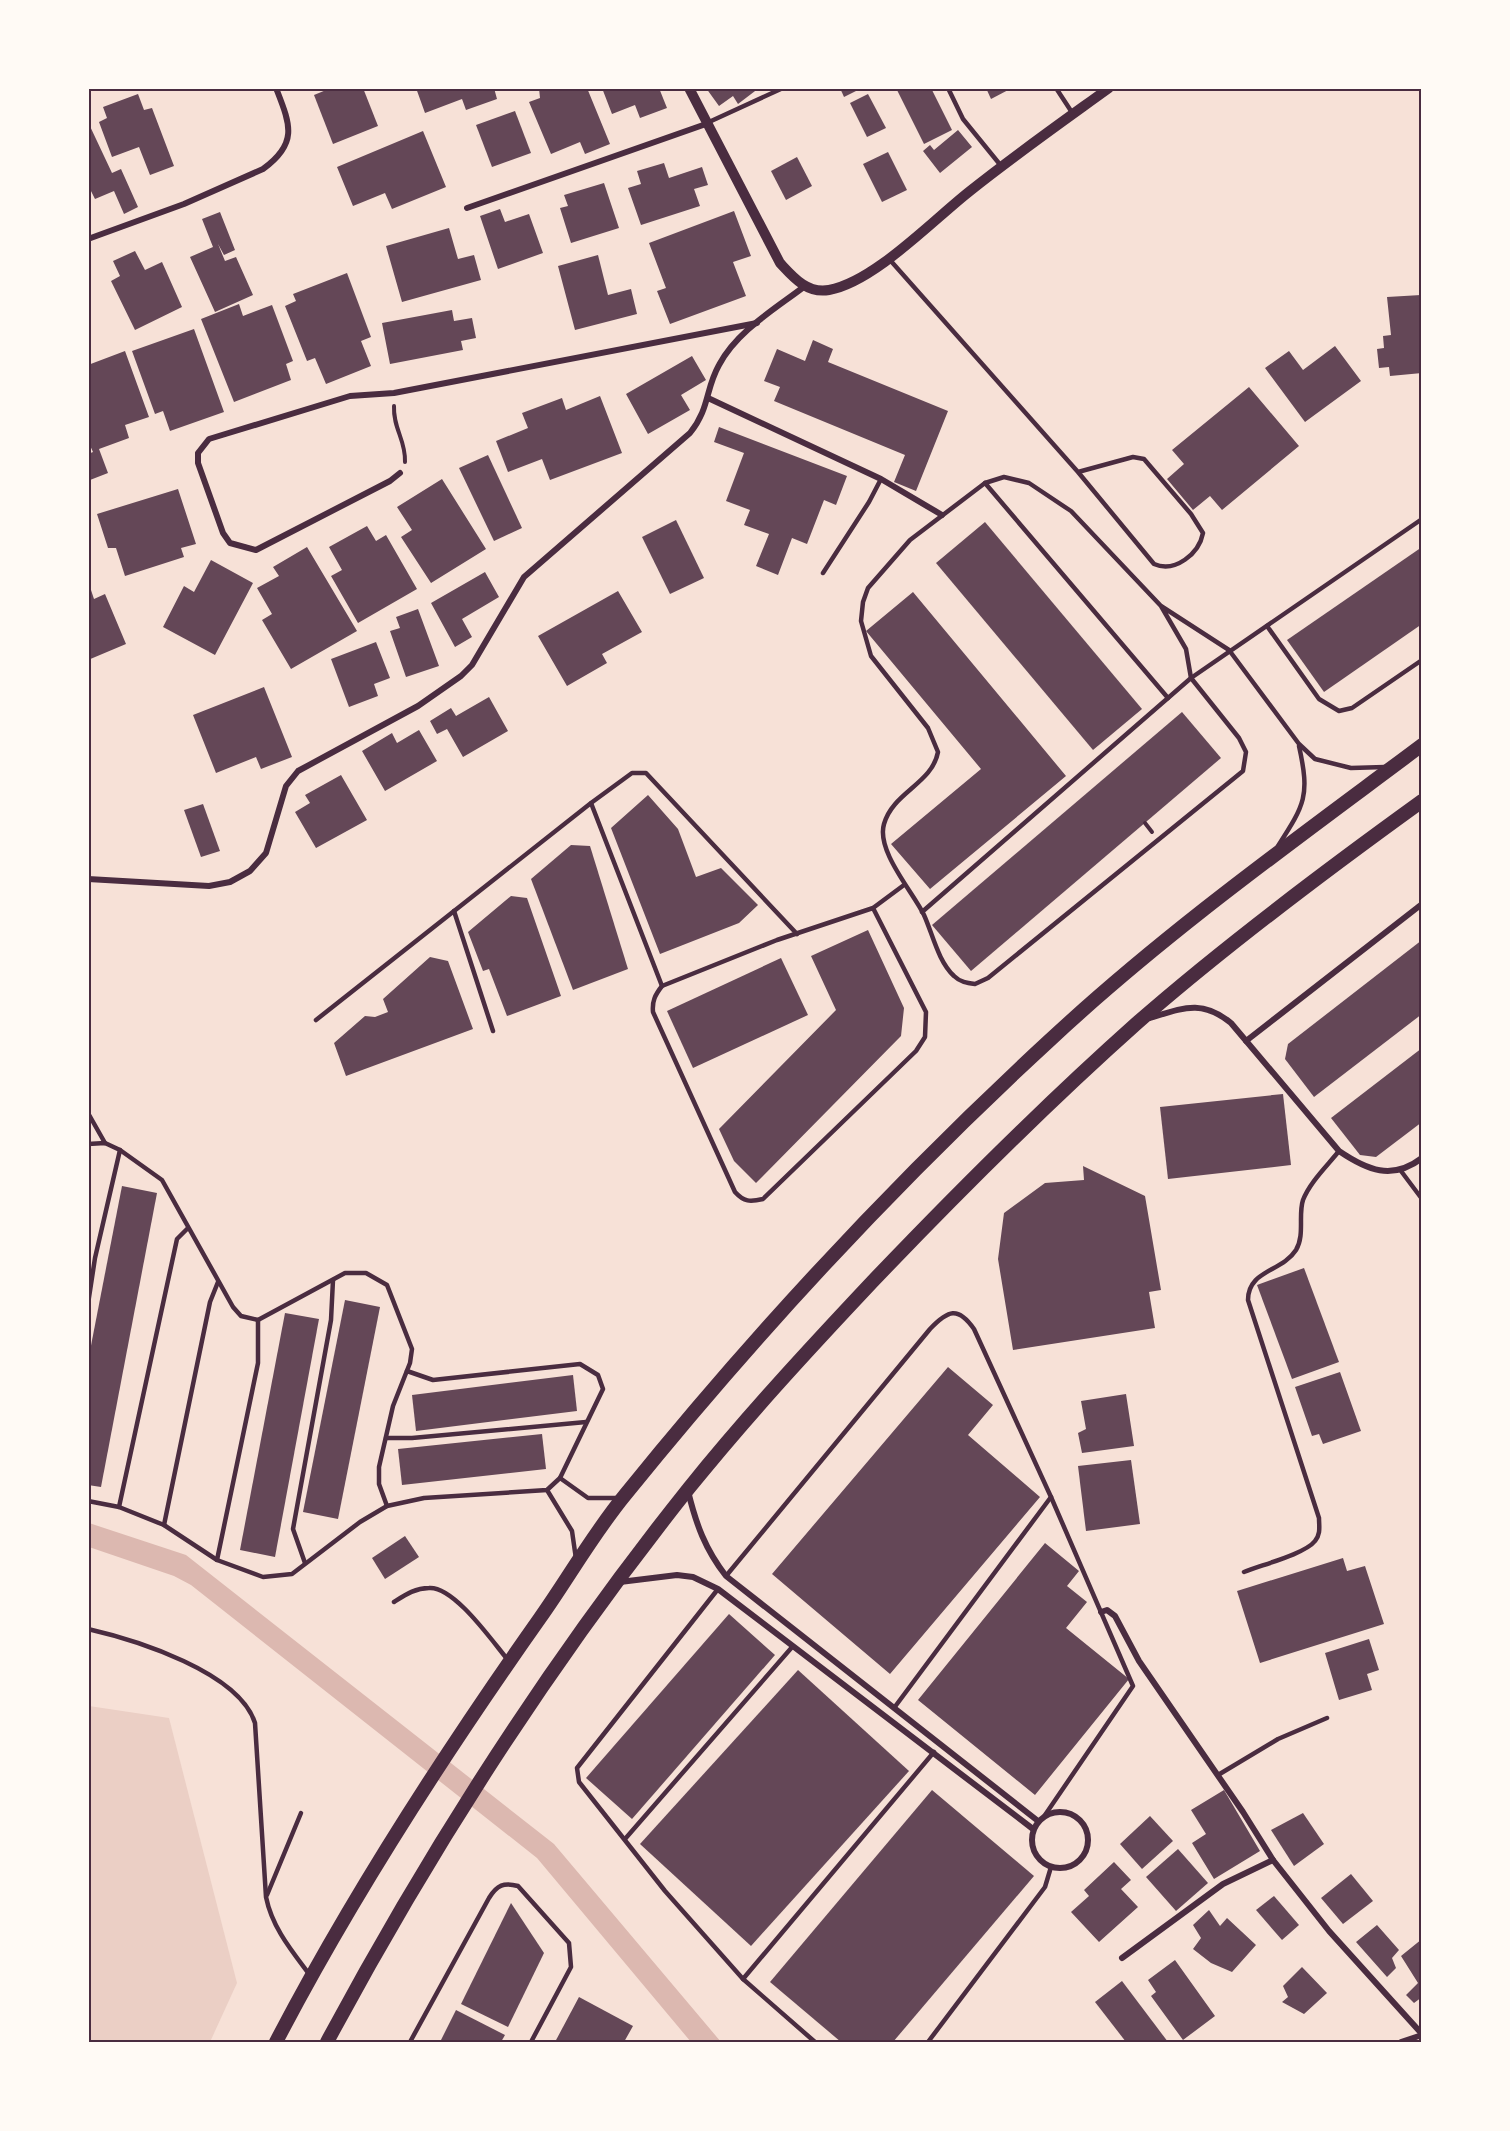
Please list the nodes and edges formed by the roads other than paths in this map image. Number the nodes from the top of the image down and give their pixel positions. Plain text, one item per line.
1 (276, 88) edge
2 (689, 88) edge
3 (783, 88) edge
4 (948, 88) edge
5 (1056, 88) edge
6 (1109, 88) edge
7 (1073, 114) junction
8 (706, 123) junction
9 (1002, 166) junction
10 (467, 207) dead end
11 (88, 238) edge
12 (888, 258) junction
13 (805, 286) junction
14 (758, 322) junction
15 (708, 398) junction
16 (400, 472) road end
17 (1078, 472) junction
18 (881, 479) junction
19 (985, 483) junction
20 (942, 515) junction
21 (1422, 519) edge
22 (823, 573) dead end
23 (1161, 606) junction
24 (1267, 626) junction
25 (1229, 650) junction
26 (1422, 660) edge
27 (1191, 678) junction
28 (1168, 698) junction
29 (1299, 744) junction
30 (1422, 745) edge
31 (1393, 766) junction
32 (1422, 801) edge
33 (591, 802) junction
34 (1270, 859) junction
35 (88, 879) edge
36 (904, 885) junction
37 (1422, 904) edge
38 (873, 908) junction
39 (454, 912) junction
40 (922, 912) junction
41 (797, 934) junction
42 (662, 986) junction
43 (316, 1020) dead end
44 (1141, 1020) junction
45 (493, 1031) dead end
46 (1246, 1041) junction
47 (88, 1113) edge
48 (105, 1143) junction
49 (88, 1144) edge
50 (120, 1150) junction
51 (1339, 1151) junction
52 (1422, 1158) edge
53 (1401, 1172) junction
54 (1422, 1199) edge
55 (188, 1228) junction
56 (333, 1280) junction
57 (218, 1281) junction
58 (88, 1304) edge
59 (258, 1320) junction
60 (407, 1371) junction
61 (587, 1422) junction
62 (386, 1438) junction
63 (560, 1478) junction
64 (547, 1490) junction
65 (688, 1490) junction
66 (623, 1497) junction
67 (1052, 1497) junction
68 (88, 1501) edge
69 (387, 1506) junction
70 (119, 1508) junction
71 (164, 1525) junction
72 (217, 1560) junction
73 (576, 1562) junction
74 (304, 1563) junction
75 (1244, 1572) dead end
76 (726, 1576) junction
77 (619, 1582) junction
78 (718, 1589) junction
79 (394, 1602) dead end
80 (1101, 1612) junction
81 (88, 1629) edge
82 (793, 1646) junction
83 (508, 1660) junction
84 (894, 1708) junction
85 (1327, 1718) dead end
86 (934, 1752) junction
87 (1218, 1775) junction
88 (301, 1813) dead end
89 (1045, 1815) junction
90 (1038, 1821) junction
91 (1033, 1829) junction
92 (625, 1839) junction
93 (1273, 1860) junction
94 (1051, 1867) junction
95 (266, 1897) junction
96 (1122, 1958) dead end
97 (310, 1976) junction
98 (743, 1979) junction
99 (1422, 2035) edge
100 (276, 2043) edge
101 (327, 2043) edge
102 (410, 2043) edge
103 (531, 2043) edge
104 (815, 2043) edge
105 (928, 2043) edge
106 (1401, 2043) edge

1 - 11 street
2 - 8 street
3 - 8 lane
4 - 9 lane
5 - 7 lane
6 - 7 street
7 - 9 street
8 - 10 street
8 - 13 street
9 - 12 street
12 - 13 street
12 - 17 lane
13 - 14 street
14 - 15 street
14 - 16 street
15 - 18 street
15 - 35 street
17 - 17 lane
18 - 20 street
18 - 22 lane
19 - 20 lane
19 - 23 lane
19 - 28 lane
20 - 36 lane
21 - 24 lane
23 - 25 lane
23 - 27 lane
24 - 25 lane
24 - 26 lane
25 - 27 lane
25 - 29 lane
27 - 28 lane
27 - 40 lane
28 - 40 lane
29 - 31 lane
29 - 34 lane
30 - 31 main road
31 - 34 main road
32 - 44 main road
33 - 39 lane
33 - 41 lane
33 - 42 lane
34 - 66 main road
36 - 38 lane
36 - 40 lane
37 - 46 street
38 - 41 lane
38 - 42 lane
39 - 43 lane
39 - 45 lane
41 - 42 lane
44 - 46 street
44 - 65 main road
46 - 51 street
47 - 48 lane
48 - 49 lane
48 - 50 lane
50 - 55 lane
50 - 58 lane
51 - 53 street
51 - 75 lane
52 - 53 street
53 - 54 lane
55 - 57 lane
55 - 70 lane
56 - 59 lane
56 - 60 lane
56 - 74 lane
57 - 59 lane
57 - 71 lane
59 - 72 lane
60 - 61 lane
60 - 62 lane
61 - 62 lane
61 - 63 lane
62 - 69 lane
63 - 64 lane
63 - 66 lane
64 - 69 lane
64 - 73 lane
65 - 76 street
65 - 77 main road
66 - 73 main road
67 - 76 lane
67 - 80 lane
67 - 84 lane
68 - 70 lane
69 - 74 lane
70 - 71 lane
71 - 72 lane
72 - 74 lane
73 - 83 main road
76 - 84 street
77 - 78 street
77 - 101 main road
78 - 82 street
78 - 92 lane
79 - 83 lane
80 - 87 street
80 - 89 lane
81 - 95 lane
82 - 86 street
82 - 92 lane
83 - 97 main road
84 - 90 street
85 - 87 lane
86 - 91 street
86 - 98 lane
87 - 93 street
88 - 95 lane
89 - 90 street
89 - 94 street
90 - 91 street
91 - 94 street
92 - 98 lane
93 - 96 street
93 - 99 street
94 - 105 lane
95 - 97 lane
97 - 100 main road
98 - 104 lane
99 - 106 street
102 - 103 lane

